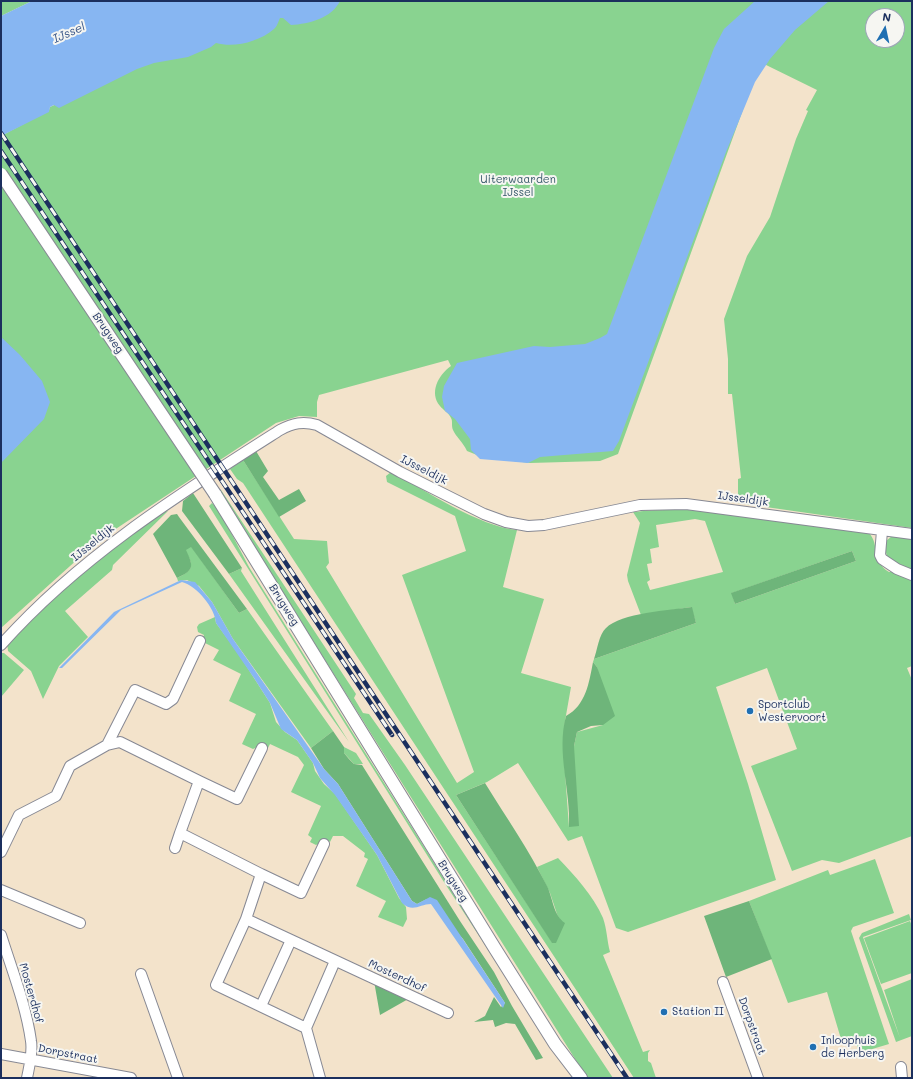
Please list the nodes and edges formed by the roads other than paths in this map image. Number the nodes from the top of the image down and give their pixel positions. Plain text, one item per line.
1 (1, 174) edge
2 (882, 531) junction
3 (912, 534) edge
4 (912, 575) edge
5 (200, 641) dead end
6 (1, 645) edge
7 (107, 745) junction
8 (262, 748) dead end
9 (199, 782) junction
10 (180, 833) junction
11 (324, 844) dead end
12 (175, 848) dead end
13 (1, 852) edge
14 (261, 874) junction
15 (1, 890) edge
16 (246, 919) junction
17 (80, 923) dead end
18 (1, 936) edge
19 (291, 940) junction
20 (335, 961) junction
21 (141, 974) dead end
22 (723, 982) dead end
23 (261, 1006) junction
24 (448, 1013) dead end
25 (306, 1028) junction
26 (555, 1044) junction
27 (1, 1054) edge
28 (30, 1058) junction
29 (901, 1067) dead end
30 (27, 1078) edge
31 (131, 1078) edge
32 (178, 1078) edge
33 (320, 1078) edge
34 (572, 1078) edge
35 (581, 1078) edge
36 (758, 1078) edge
37 (902, 1078) edge

1 - 26 main road, Brugweg, bridge
2 - 3 street, IJsseldijk
2 - 4 street
2 - 6 street, IJsseldijk
5 - 7 street
7 - 9 street
7 - 13 street
8 - 9 street
9 - 10 street
10 - 12 street
10 - 14 street
11 - 14 street
14 - 16 street
15 - 17 street
16 - 19 street, Mosterdhof
16 - 23 street
18 - 28 street, Mosterdhof
19 - 20 street, Mosterdhof
19 - 23 street
20 - 24 street, Mosterdhof
20 - 25 street
21 - 32 street
22 - 36 street, Dorpstraat
23 - 25 street
25 - 33 street
26 - 34 main road, Brugweg
26 - 35 main road, Brugweg
27 - 28 street, Dorpstraat
28 - 30 street, Mosterdhof
28 - 31 street, Dorpstraat
29 - 37 street

